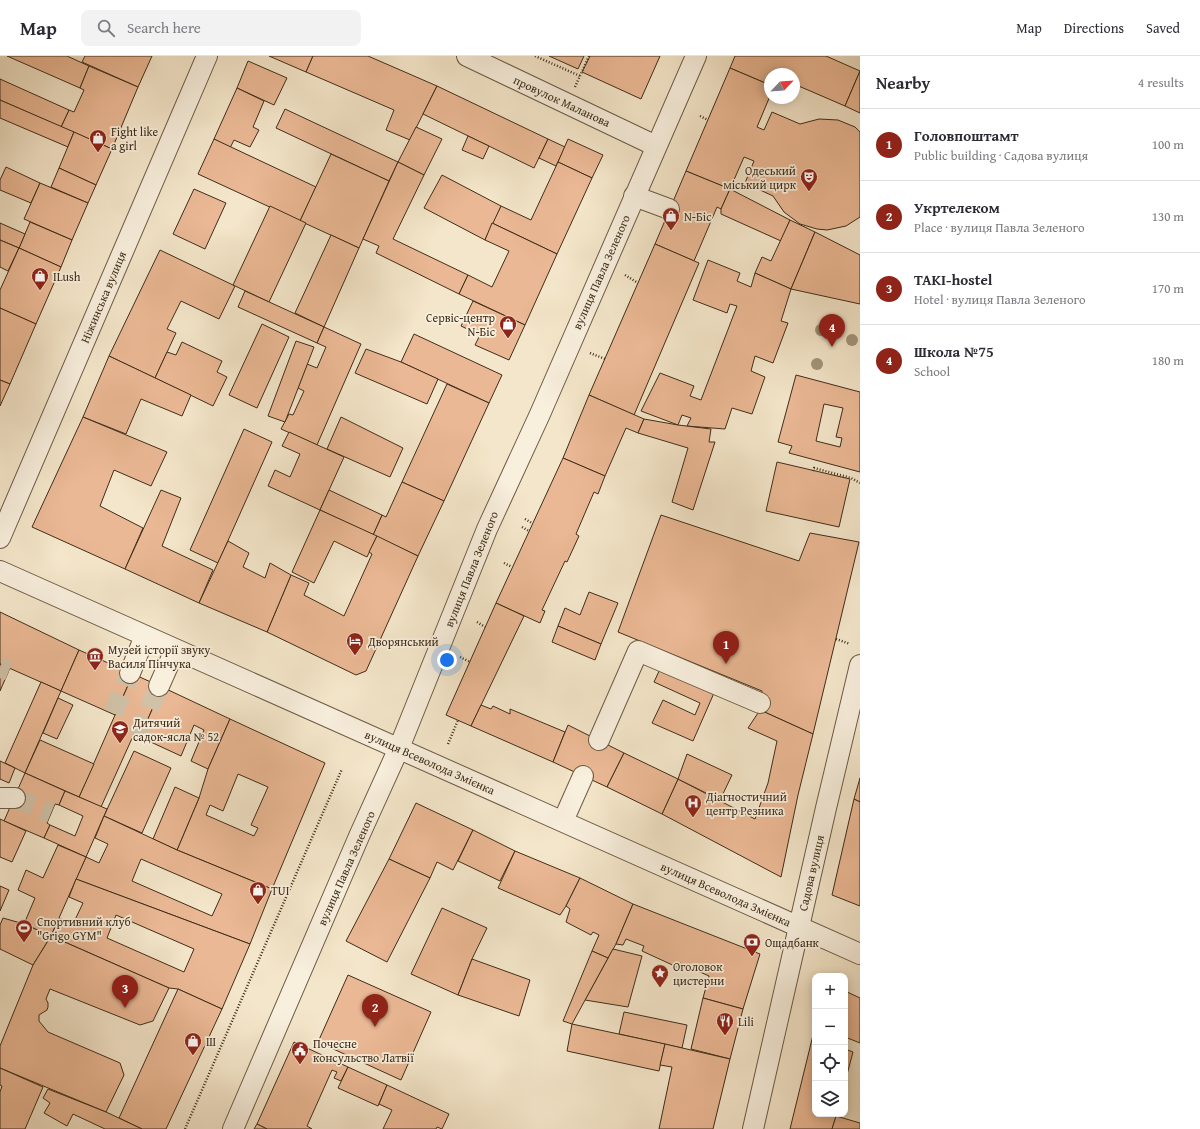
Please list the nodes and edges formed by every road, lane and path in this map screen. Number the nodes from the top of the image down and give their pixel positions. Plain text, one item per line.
1 (207, 56) edge
2 (467, 56) edge
3 (535, 56) edge
4 (589, 56) edge
5 (696, 56) edge
6 (582, 70) dead end
7 (580, 76) dead end
8 (700, 116) dead end
9 (708, 120) dead end
10 (656, 146) junction
11 (634, 196) junction
12 (669, 210) dead end
13 (624, 275) dead end
14 (638, 283) dead end
15 (590, 353) dead end
16 (605, 359) dead end
17 (813, 471) dead end
18 (860, 482) edge
19 (525, 519) dead end
20 (532, 523) dead end
21 (522, 527) dead end
22 (529, 531) dead end
23 (0, 538) edge
24 (504, 563) dead end
25 (512, 567) dead end
26 (0, 571) edge
27 (477, 622) dead end
28 (485, 626) dead end
29 (145, 636) junction
30 (836, 639) dead end
31 (850, 644) dead end
32 (175, 650) junction
33 (460, 657) dead end
34 (470, 662) dead end
35 (860, 665) edge
36 (130, 673) tunnel mouth
37 (159, 686) tunnel mouth
38 (760, 703) dead end
39 (458, 720) dead end
40 (599, 740) dead end
41 (448, 744) dead end
42 (399, 748) junction
43 (342, 769) dead end
44 (583, 776) dead end
45 (563, 821) junction
46 (799, 926) junction
47 (860, 954) edge
48 (185, 1129) edge
49 (233, 1129) edge
50 (753, 1129) edge

1 - 23 street, Ніжинська вулиця
2 - 10 street, провулок Маланова
3 - 7 path
4 - 6 path
5 - 10 street, вулиця Павла Зеленого
8 - 9 path
10 - 11 street, вулиця Павла Зеленого
11 - 12 street
11 - 42 street, вулиця Павла Зеленого
13 - 14 path
15 - 16 path
17 - 18 path
19 - 20 path
21 - 22 path
24 - 25 path
26 - 29 street, вулиця Всеволода Змієнка
27 - 28 path
29 - 32 street, вулиця Всеволода Змієнка
29 - 36 street
30 - 31 path
32 - 37 street
32 - 42 street, вулиця Всеволода Змієнка
33 - 34 path
35 - 46 street, Садова вулиця
38 - 40 street
39 - 41 path
42 - 45 street, вулиця Всеволода Змієнка
42 - 49 street, вулиця Павла Зеленого
43 - 48 path
44 - 45 street
45 - 46 street, вулиця Всеволода Змієнка
46 - 47 street, вулиця Всеволода Змієнка
46 - 50 street, Садова вулиця

